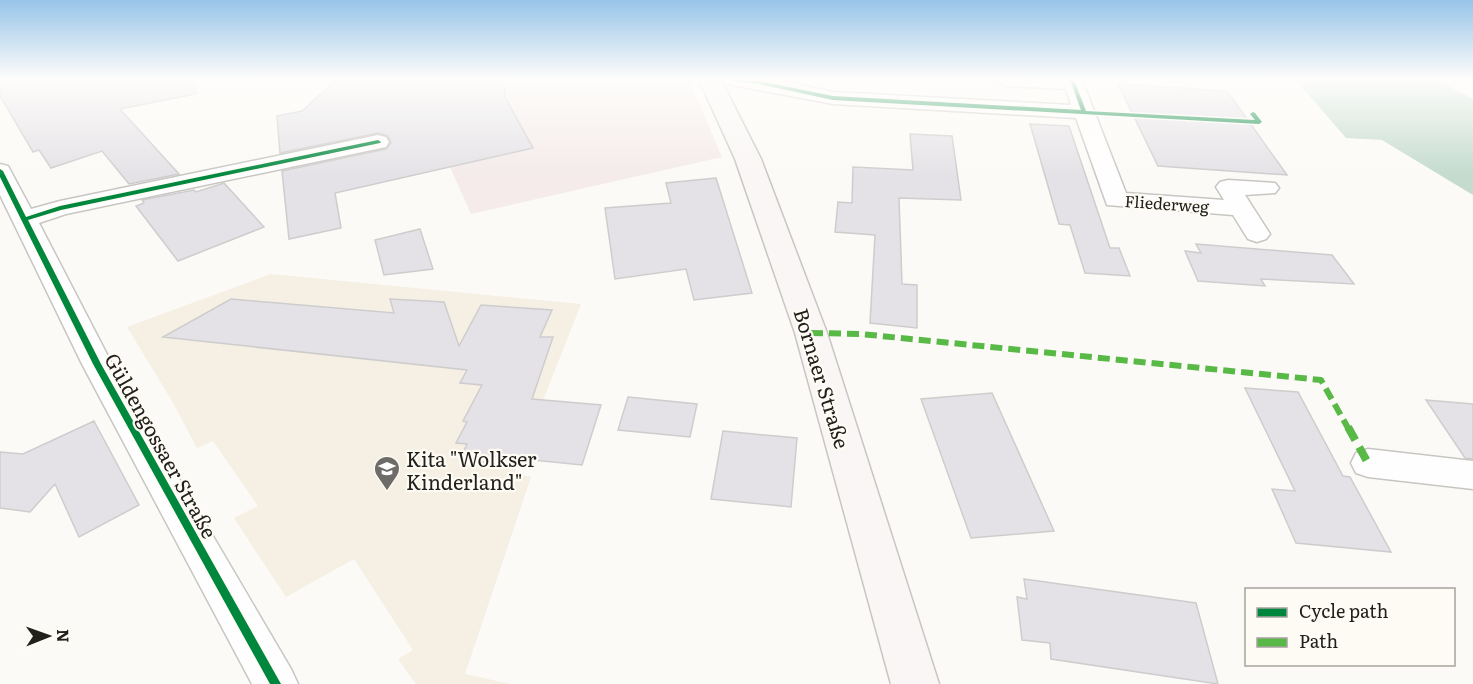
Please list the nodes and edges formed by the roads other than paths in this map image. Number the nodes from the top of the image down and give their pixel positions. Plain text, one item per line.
1 (725, 112) edge
2 (1084, 112) edge
3 (378, 142) dead end
4 (0, 171) edge
5 (1267, 188) dead end
6 (1240, 208) junction
7 (25, 219) junction
8 (1257, 234) dead end
9 (1368, 463) dead end
10 (1471, 477) edge
11 (276, 684) edge
12 (915, 684) edge

1 - 12 main road, Bornaer Straße
2 - 6 street, Fliederweg
3 - 7 street
4 - 7 street, Güldengossaer Straße
5 - 6 street, Fliederweg
6 - 8 street, Fliederweg
7 - 11 street, Güldengossaer Straße
9 - 10 street

